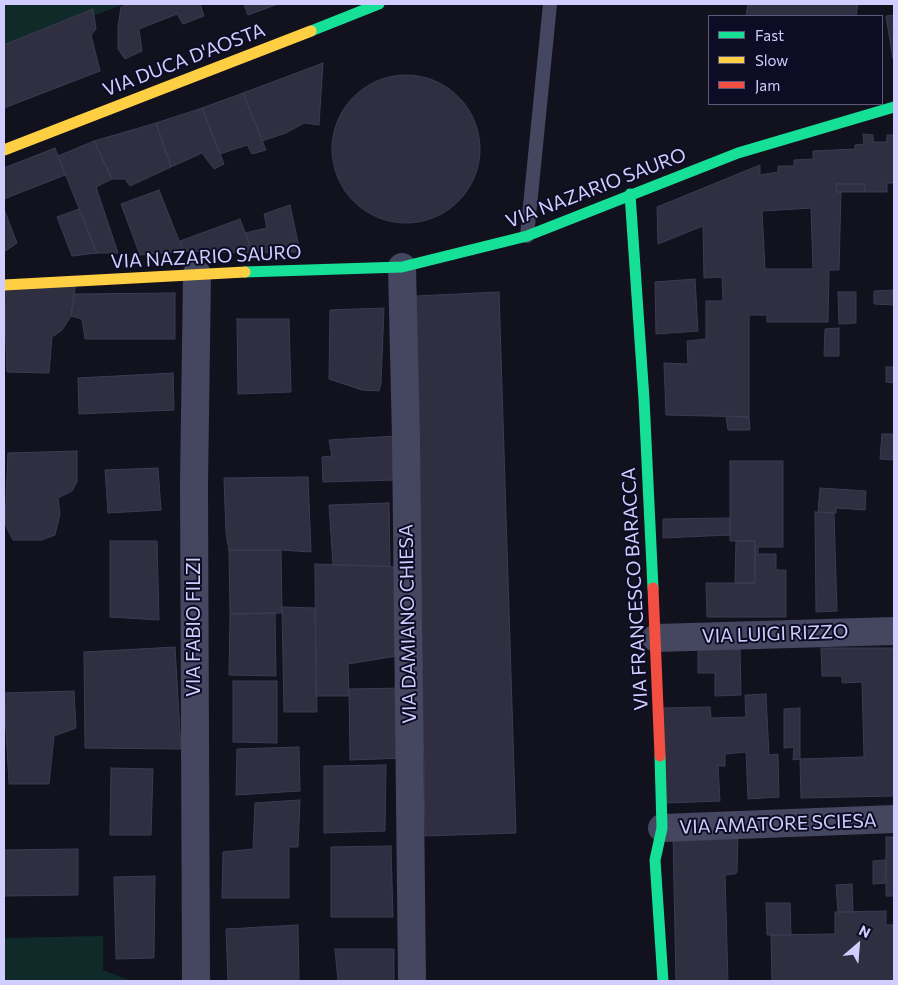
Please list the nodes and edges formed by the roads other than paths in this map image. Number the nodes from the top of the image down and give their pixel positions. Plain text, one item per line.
1 (379, 4) edge
2 (550, 4) edge
3 (894, 107) edge
4 (4, 150) edge
5 (630, 194) junction
6 (527, 236) junction
7 (402, 267) junction
8 (197, 274) junction
9 (4, 285) edge
10 (894, 631) edge
11 (656, 638) junction
12 (894, 819) edge
13 (662, 828) junction
14 (196, 981) edge
15 (412, 981) edge
16 (663, 981) edge

1 - 4 street, VIA DUCA D'AOSTA
2 - 6 lane
3 - 5 street, VIA NAZARIO SAURO
5 - 6 street, VIA NAZARIO SAURO
5 - 11 street, VIA FRANCESCO BARACCA
6 - 7 street, VIA NAZARIO SAURO
7 - 8 street, VIA NAZARIO SAURO
7 - 15 street, VIA DAMIANO CHIESA
8 - 9 street, VIA NAZARIO SAURO
8 - 14 street, VIA FABIO FILZI
10 - 11 street, VIA LUIGI RIZZO
11 - 13 street, VIA FRANCESCO BARACCA
12 - 13 street, VIA AMATORE SCIESA
13 - 16 street, VIA FRANCESCO BARACCA

